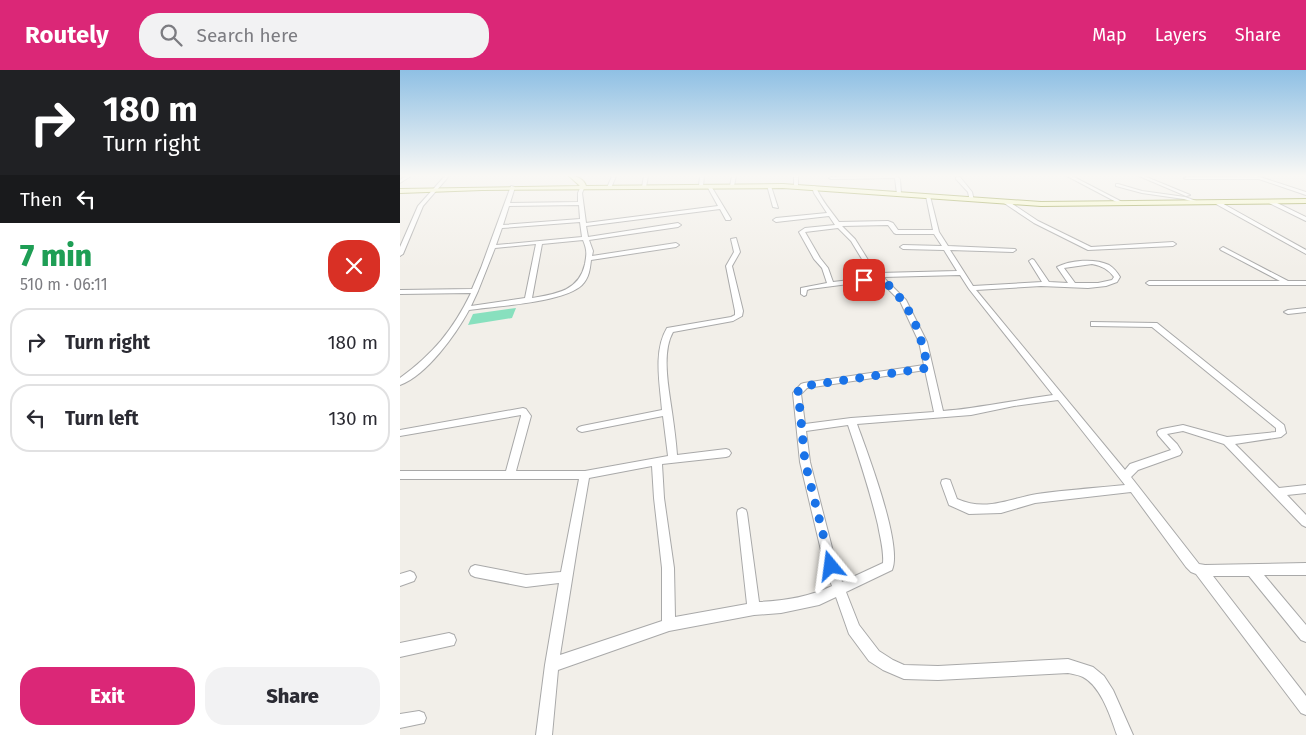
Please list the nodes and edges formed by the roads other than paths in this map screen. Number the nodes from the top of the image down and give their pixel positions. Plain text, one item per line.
1 (421, 207) edge
2 (506, 207) edge
3 (581, 207) edge
4 (721, 207) joint
5 (827, 207) edge
6 (930, 207) edge
7 (1014, 207) edge
8 (1225, 207) edge
9 (1282, 207) edge
10 (832, 214) junction
11 (1306, 218) edge
12 (728, 219) dead end
13 (776, 220) dead end
14 (583, 222) junction
15 (678, 225) dead end
16 (839, 225) junction
17 (498, 226) junction
18 (936, 232) junction
19 (585, 238) junction
20 (734, 239) dead end
21 (539, 242) junction
22 (1172, 244) dead end
23 (676, 245) dead end
24 (492, 247) junction
25 (903, 247) dead end
26 (948, 249) junction
27 (1223, 249) dead end
28 (1013, 250) dead end
29 (1306, 252) edge
30 (400, 254) edge
31 (590, 258) junction
32 (1032, 262) dead end
33 (962, 273) junction
34 (879, 277) junction
35 (1306, 282) edge
36 (1149, 283) dead end
37 (1287, 283) junction
38 (831, 284) junction
39 (1047, 284) junction
40 (1072, 284) junction
41 (971, 288) junction
42 (475, 291) junction
43 (400, 292) edge
44 (804, 294) dead end
45 (528, 301) junction
46 (468, 308) junction
47 (1306, 310) edge
48 (1288, 312) dead end
49 (1094, 324) dead end
50 (928, 368) junction
51 (400, 382) edge
52 (1060, 398) junction
53 (668, 412) junction
54 (939, 414) junction
55 (851, 421) junction
56 (802, 428) junction
57 (582, 430) dead end
58 (400, 433) edge
59 (1227, 441) junction
60 (726, 453) dead end
61 (673, 459) junction
62 (658, 462) junction
63 (400, 475) edge
64 (510, 475) junction
65 (585, 475) junction
66 (1125, 477) junction
67 (946, 483) dead end
68 (1134, 488) junction
69 (1306, 489) edge
70 (1277, 492) junction
71 (742, 513) dead end
72 (1306, 522) edge
73 (1306, 569) edge
74 (1201, 570) junction
75 (1253, 570) junction
76 (475, 571) dead end
77 (566, 577) junction
78 (840, 589) junction
79 (754, 609) junction
80 (669, 625) junction
81 (1306, 635) edge
82 (448, 640) dead end
83 (400, 650) edge
84 (552, 665) junction
85 (1306, 708) edge
86 (419, 718) dead end
87 (400, 722) edge
88 (544, 735) edge
89 (1125, 735) edge

1 - 30 street
2 - 17 street
3 - 14 street
4 - 12 street
4 - 14 street
5 - 10 street
6 - 18 street
7 - 22 street
8 - 29 street
9 - 11 street
10 - 13 street
10 - 16 street
14 - 17 street
14 - 19 street
15 - 19 street
16 - 18 street
16 - 34 street
16 - 38 street
17 - 24 street
18 - 26 street
19 - 21 street
19 - 31 street
20 - 53 street
21 - 24 street
21 - 45 street
23 - 31 street
24 - 42 street
25 - 26 street
26 - 28 street
26 - 33 street
27 - 37 street
31 - 45 street
32 - 39 street
33 - 34 street
33 - 41 street
34 - 38 street
34 - 50 street
35 - 37 street
36 - 37 street
38 - 44 street
39 - 40 street
39 - 41 street
40 - 40 street
41 - 52 street
42 - 43 street
42 - 46 street
45 - 46 street
46 - 51 street
47 - 48 street
49 - 59 street
50 - 54 street
50 - 56 street
52 - 54 street
52 - 66 street
53 - 57 street
53 - 61 street
54 - 55 street
55 - 56 street
55 - 78 street
56 - 78 street
58 - 64 street
59 - 66 street
59 - 70 street
60 - 61 street
61 - 62 street
62 - 65 street
62 - 80 street
63 - 64 street
64 - 65 street
65 - 77 street
66 - 68 street
67 - 68 street
68 - 74 street
69 - 70 street
70 - 72 street
71 - 79 street
73 - 75 street
74 - 75 street
74 - 85 street
75 - 81 street
76 - 77 street
77 - 84 street
78 - 79 street
78 - 89 street
79 - 80 street
80 - 84 street
82 - 83 street
84 - 88 street
86 - 87 street

